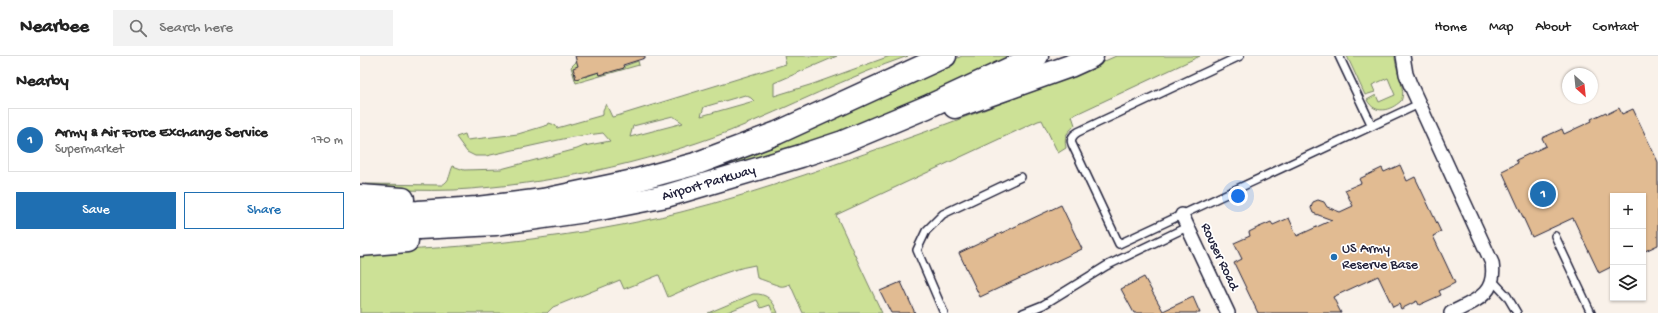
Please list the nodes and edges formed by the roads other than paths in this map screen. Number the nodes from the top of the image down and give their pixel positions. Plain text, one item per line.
1 (944, 56) edge
2 (1038, 56) edge
3 (1092, 56) edge
4 (1240, 56) edge
5 (1339, 56) edge
6 (1405, 57) edge
7 (1419, 104) junction
8 (1372, 126) junction
9 (801, 156) junction
10 (1021, 177) dead end
11 (629, 182) junction
12 (360, 196) edge
13 (600, 208) junction
14 (360, 213) edge
15 (1182, 215) junction
16 (1187, 226) junction
17 (360, 228) edge
18 (1555, 236) dead end
19 (360, 245) edge
20 (1492, 280) junction
21 (944, 313) edge
22 (1023, 313) edge
23 (1228, 313) edge
24 (1451, 313) edge
25 (1517, 313) edge
26 (1591, 313) edge

1 - 11 highway, Airport Parkway
2 - 9 highway, Airport Parkway
3 - 9 highway
4 - 15 lane
5 - 8 lane
6 - 7 street
7 - 8 lane
7 - 20 street
8 - 15 lane
9 - 13 highway, Airport Parkway
10 - 21 lane
11 - 12 highway
11 - 14 highway, Airport Parkway
13 - 17 highway, Airport Parkway
13 - 19 highway
15 - 16 street, Rouser Road
16 - 22 lane
16 - 23 street, Rouser Road
18 - 26 lane
20 - 24 street
20 - 25 lane

